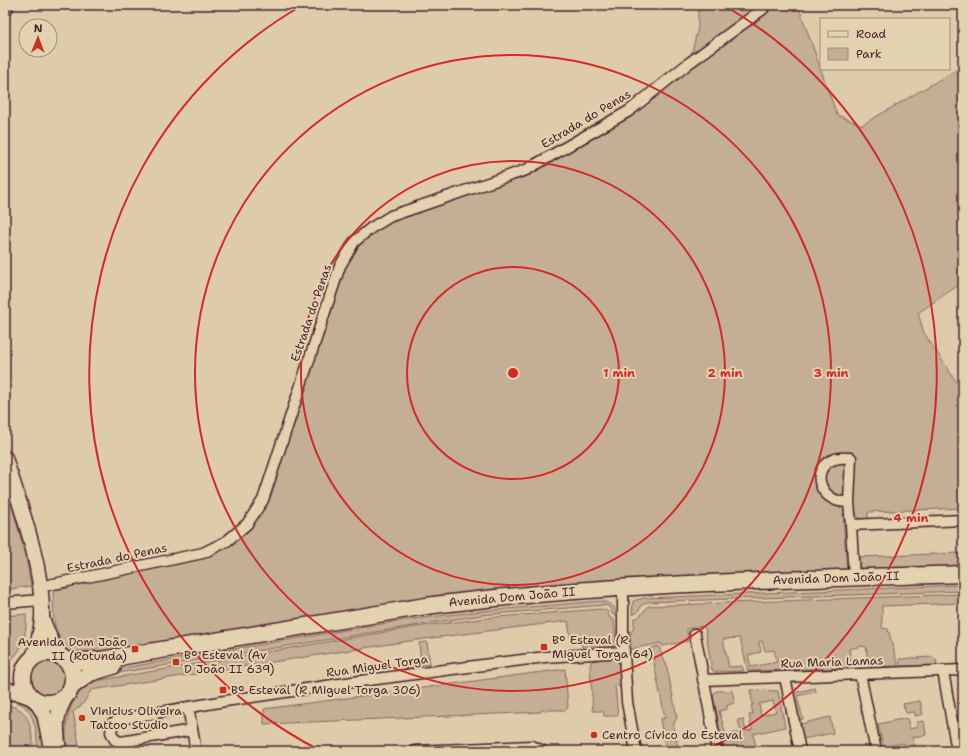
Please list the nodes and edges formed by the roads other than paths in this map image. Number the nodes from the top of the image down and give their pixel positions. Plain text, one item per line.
1 (6, 5) edge
2 (765, 5) edge
3 (5, 9) edge
4 (5, 458) edge
5 (849, 502) junction
6 (963, 520) edge
7 (851, 525) junction
8 (963, 574) edge
9 (854, 578) junction
10 (963, 582) edge
11 (40, 593) junction
12 (623, 596) junction
13 (5, 603) edge
14 (42, 617) junction
15 (695, 634) dead end
16 (624, 652) junction
17 (33, 657) junction
18 (63, 658) junction
19 (963, 670) edge
20 (23, 671) junction
21 (943, 671) junction
22 (860, 674) junction
23 (785, 677) junction
24 (5, 680) edge
25 (703, 680) junction
26 (69, 690) junction
27 (5, 691) edge
28 (33, 698) junction
29 (188, 707) junction
30 (192, 730) junction
31 (51, 751) edge
32 (59, 751) edge
33 (196, 751) edge
34 (415, 751) edge
35 (543, 751) edge
36 (636, 751) edge
37 (717, 751) edge
38 (800, 751) edge
39 (876, 751) edge
40 (957, 751) edge

1 - 3 street
2 - 11 street, Estrada do Penas
4 - 11 street
5 - 5 street
5 - 7 street
6 - 7 street
7 - 9 street
8 - 9 main road, Avenida Dom João II
9 - 18 main road, Avenida Dom João II
10 - 12 main road, Avenida Dom João II
11 - 13 street, Estrada do Penas
11 - 14 street
12 - 16 street
12 - 26 main road, Avenida Dom João II
14 - 17 street
14 - 18 street
15 - 25 street
16 - 29 street, Rua Miguel Torga
16 - 36 street
17 - 18 main road
17 - 20 main road
18 - 26 main road
19 - 21 street, Rua Maria Lamas
20 - 24 main road
20 - 28 main road
21 - 22 street, Rua Maria Lamas
21 - 40 street
22 - 23 street, Rua Maria Lamas
22 - 39 street
23 - 25 street, Rua Maria Lamas
23 - 38 street
25 - 37 street
26 - 28 main road
26 - 32 street
27 - 28 main road
28 - 31 street
29 - 30 street
29 - 30 street, Rua Miguel Torga
30 - 33 street
34 - 35 street

